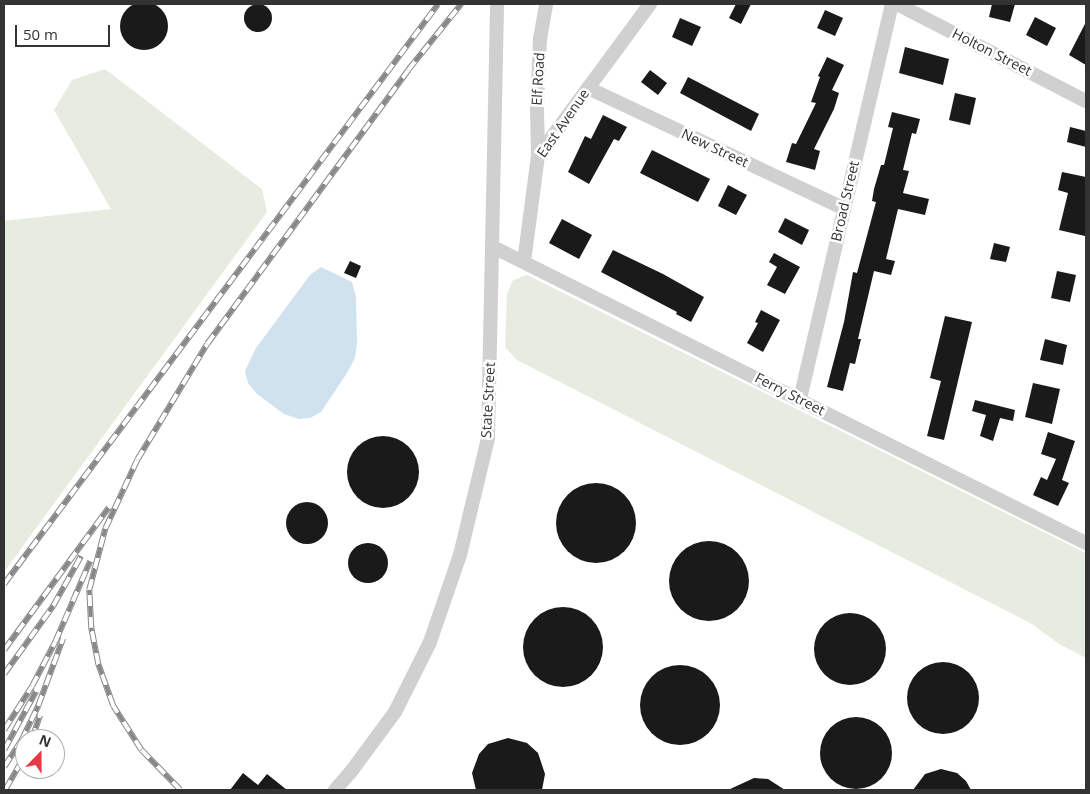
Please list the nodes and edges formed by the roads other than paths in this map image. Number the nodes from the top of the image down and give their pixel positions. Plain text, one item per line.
1 (498, 4) edge
2 (546, 4) edge
3 (650, 4) edge
4 (892, 4) edge
5 (897, 4) edge
6 (588, 88) junction
7 (1086, 101) edge
8 (538, 156) junction
9 (843, 208) junction
10 (493, 247) junction
11 (524, 262) junction
12 (800, 399) junction
13 (1086, 543) edge
14 (335, 790) edge

1 - 10 street, State Street
2 - 8 street, Elf Road
3 - 6 street, East Avenue
4 - 9 street, Broad Street
5 - 7 street, Holton Street
6 - 8 street, East Avenue
6 - 9 street, New Street
8 - 11 street, East Avenue
9 - 12 street, Broad Street
10 - 11 street, Ferry Street
10 - 14 street, State Street
11 - 12 street, Ferry Street
12 - 13 street, Ferry Street

